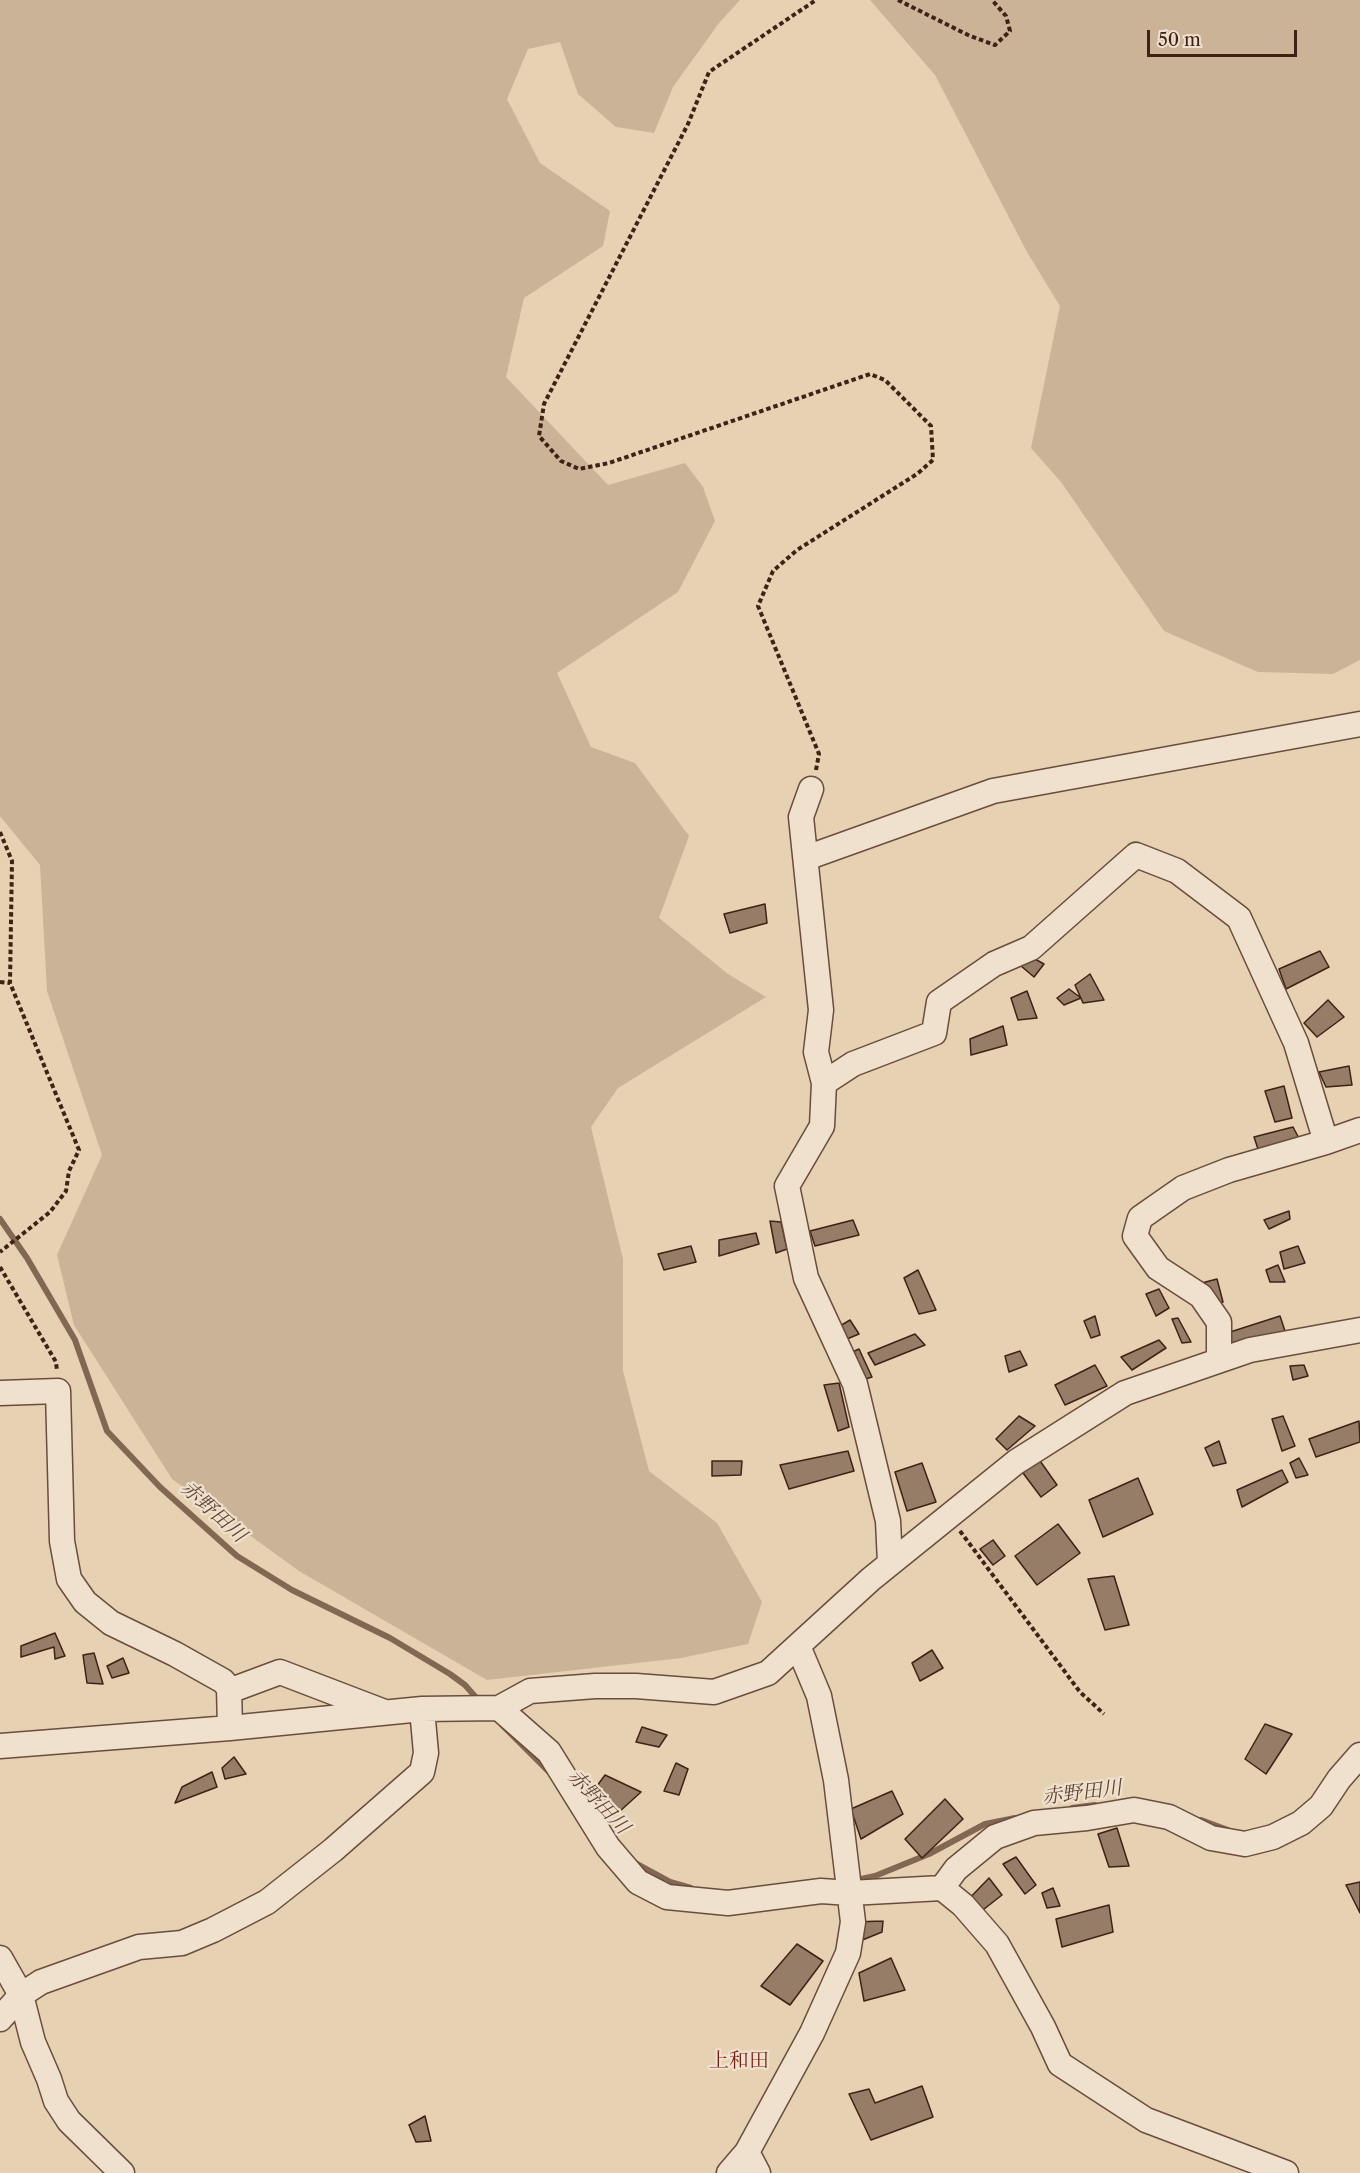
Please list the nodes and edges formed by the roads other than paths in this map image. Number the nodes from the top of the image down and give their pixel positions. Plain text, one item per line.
1 (1360, 724) edge
2 (811, 789) road end
3 (806, 858) junction
4 (824, 1083) junction
5 (1360, 1130) edge
6 (1326, 1142) junction
7 (1360, 1330) edge
8 (1219, 1360) junction
9 (0, 1393) edge
10 (890, 1563) junction
11 (798, 1646) junction
12 (229, 1691) junction
13 (499, 1708) junction
14 (422, 1709) junction
15 (387, 1713) junction
16 (230, 1728) junction
17 (0, 1746) edge
18 (1360, 1755) edge
19 (942, 1888) junction
20 (850, 1893) junction
21 (0, 1958) edge
22 (21, 1995) junction
23 (0, 2019) edge
24 (753, 2163) edge
25 (122, 2173) edge
26 (729, 2173) edge
27 (1286, 2173) edge

1 - 3 street
2 - 3 street
3 - 4 street
4 - 6 street
4 - 10 street
5 - 6 street
6 - 8 street
7 - 8 street
8 - 10 street
9 - 12 street
10 - 11 street
11 - 13 street
11 - 20 street
12 - 15 street
12 - 16 street
13 - 14 street
13 - 20 street
14 - 15 street
14 - 22 street
15 - 16 street
16 - 17 street
18 - 19 street
19 - 20 street
19 - 27 street
20 - 24 street
21 - 22 street
22 - 23 street
22 - 25 street
24 - 26 street

